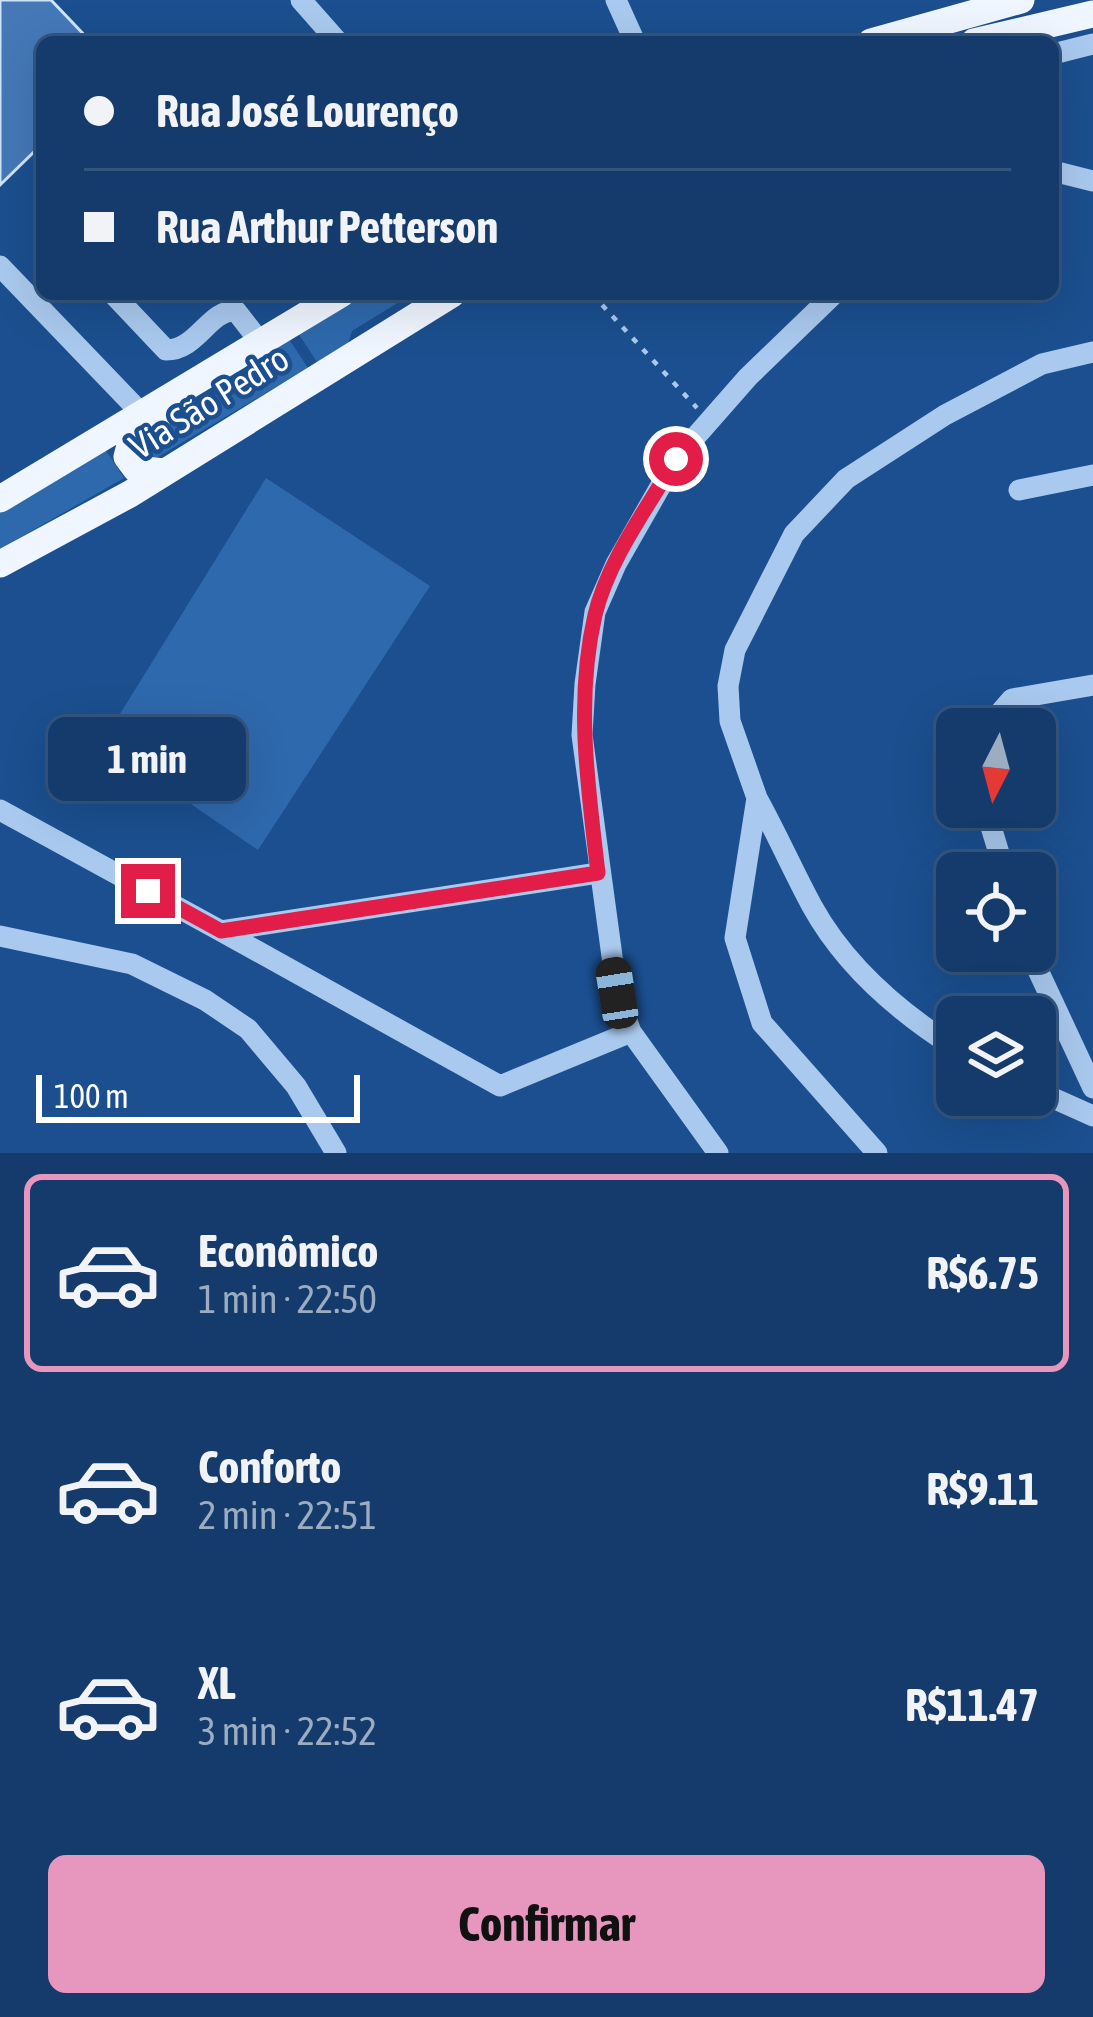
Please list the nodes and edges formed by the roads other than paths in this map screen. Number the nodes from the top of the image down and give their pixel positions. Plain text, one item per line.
1 (301, 0) edge
2 (616, 0) edge
3 (1019, 0) edge
4 (932, 10) edge
5 (1093, 14) edge
6 (333, 36) edge
7 (632, 36) edge
8 (882, 36) edge
9 (1000, 36) edge
10 (1093, 44) edge
11 (1059, 52) edge
12 (1059, 173) edge
13 (1093, 181) edge
14 (0, 266) edge
15 (119, 300) edge
16 (416, 300) edge
17 (442, 300) edge
18 (828, 300) edge
19 (308, 302) edge
20 (261, 343) junction
21 (358, 352) junction
22 (1093, 352) edge
23 (142, 414) junction
24 (164, 472) junction
25 (1093, 475) edge
26 (1019, 490) dead end
27 (0, 499) edge
28 (0, 564) edge
29 (1093, 685) edge
30 (1004, 708) edge
31 (757, 798) junction
32 (0, 810) edge
33 (598, 873) junction
34 (221, 931) junction
35 (0, 936) edge
36 (1039, 972) edge
37 (632, 1032) junction
38 (936, 1034) edge
39 (1093, 1088) edge
40 (1056, 1099) edge
41 (1093, 1116) edge
42 (336, 1153) edge
43 (718, 1153) edge
44 (877, 1153) edge

1 - 6 street
2 - 7 street
3 - 4 main road
4 - 8 main road
5 - 9 main road
10 - 11 street
12 - 13 street
14 - 23 street
15 - 20 street
16 - 21 main road
17 - 21 main road, Via São Pedro
18 - 33 street
19 - 20 main road
20 - 23 main road
20 - 24 main road
21 - 24 main road, Via São Pedro
22 - 31 street
23 - 27 main road
24 - 28 main road, Via São Pedro
25 - 26 street
29 - 30 street
31 - 38 street
31 - 44 street
32 - 34 street
33 - 34 street
33 - 37 street
34 - 37 street
35 - 42 street
36 - 39 street
37 - 43 street
40 - 41 street

